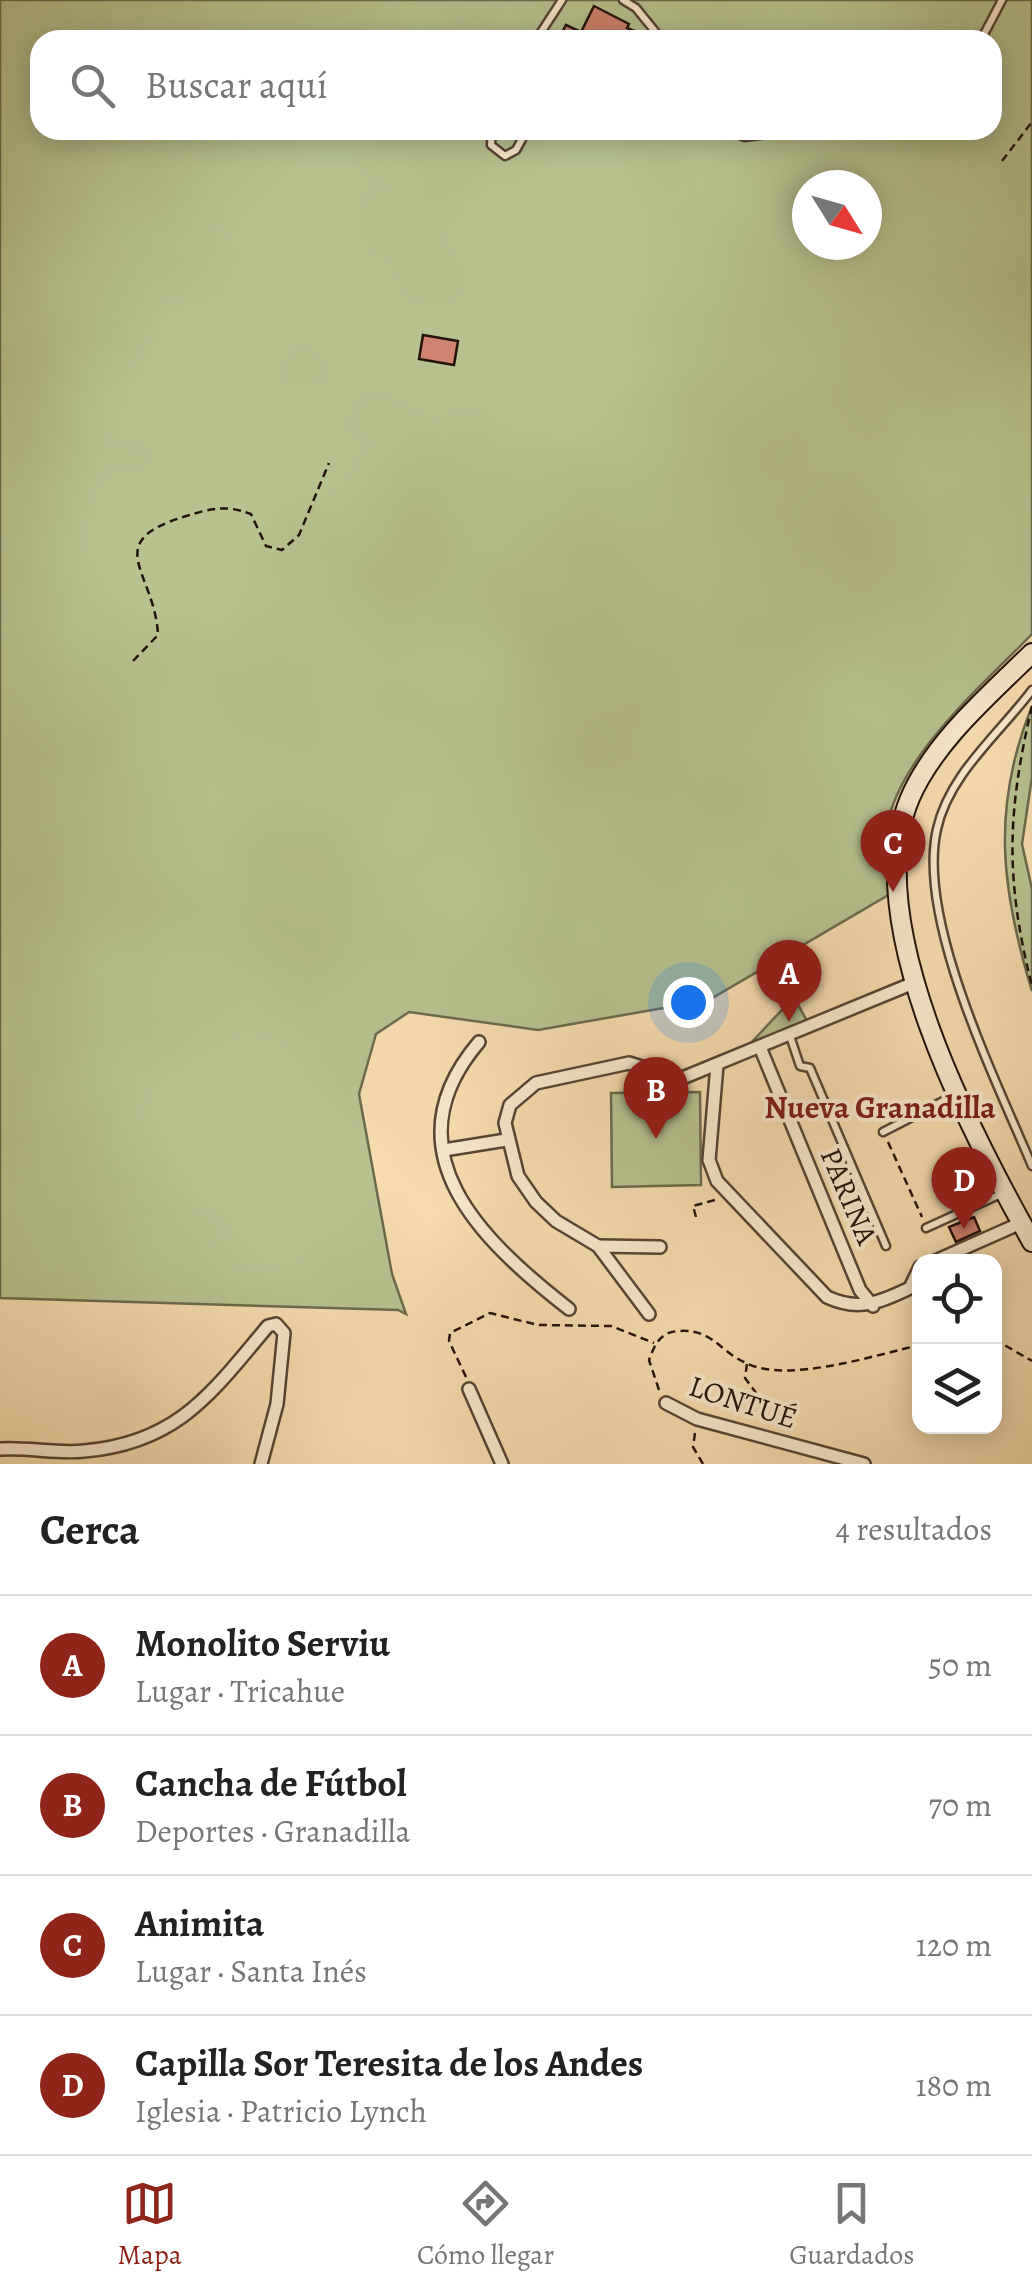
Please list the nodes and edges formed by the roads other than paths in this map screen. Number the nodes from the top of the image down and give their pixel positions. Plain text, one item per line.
1 (562, 0) edge
2 (623, 0) edge
3 (1002, 0) edge
4 (636, 4) edge
5 (542, 30) edge
6 (655, 30) edge
7 (986, 30) edge
8 (491, 140) edge
9 (522, 140) edge
10 (1032, 654) edge
11 (1032, 690) edge
12 (916, 982) junction
13 (790, 1036) junction
14 (479, 1042) dead end
15 (760, 1047) junction
16 (717, 1065) junction
17 (956, 1095) junction
18 (883, 1132) road end
19 (506, 1140) junction
20 (444, 1150) junction
21 (1032, 1166) edge
22 (1004, 1193) junction
23 (1021, 1223) junction
24 (926, 1228) road end
25 (1032, 1242) edge
26 (598, 1246) junction
27 (886, 1246) dead end
28 (660, 1247) dead end
29 (951, 1254) edge
30 (912, 1284) edge
31 (872, 1306) junction
32 (569, 1309) dead end
33 (650, 1314) dead end
34 (468, 1389) road end
35 (666, 1404) road end
36 (0, 1448) edge
37 (261, 1464) edge
38 (502, 1464) edge
39 (864, 1464) edge

1 - 5 lane
2 - 4 lane
3 - 7 lane
4 - 6 lane
8 - 9 lane
10 - 12 main road
11 - 21 lane
12 - 13 street
12 - 17 main road
13 - 15 street
13 - 27 lane
14 - 20 street
15 - 16 street
15 - 31 street, PARINA
16 - 19 street
16 - 31 street
17 - 18 lane
17 - 22 main road
19 - 20 street
19 - 26 street
20 - 32 street
22 - 23 main road
22 - 24 lane
23 - 25 main road
23 - 29 street
26 - 28 street
26 - 33 street
30 - 31 street
34 - 38 street
35 - 39 street, LONTUÉ
36 - 37 street

